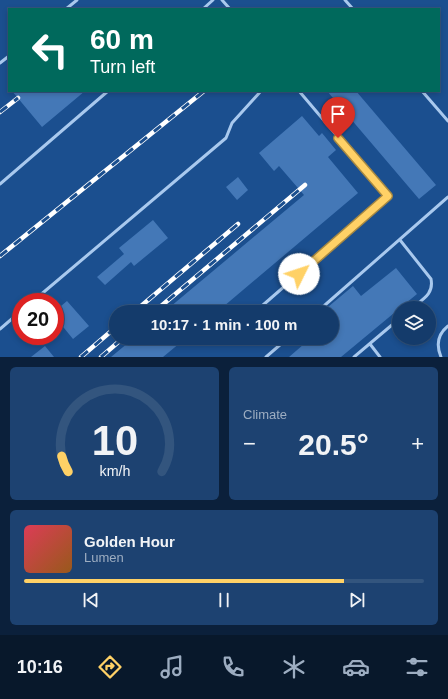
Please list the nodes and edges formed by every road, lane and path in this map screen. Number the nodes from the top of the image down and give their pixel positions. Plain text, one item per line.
1 (77, 0) edge
2 (213, 0) edge
3 (222, 0) edge
4 (345, 0) edge
5 (67, 8) edge
6 (203, 8) edge
7 (229, 8) edge
8 (352, 8) edge
9 (8, 57) edge
10 (0, 63) edge
11 (107, 92) edge
12 (260, 92) edge
13 (300, 92) edge
14 (423, 92) edge
15 (448, 122) edge
16 (0, 184) edge
17 (448, 197) edge
18 (400, 240) junction
19 (43, 293) edge
20 (420, 301) edge
21 (263, 305) edge
22 (326, 305) edge
23 (12, 319) edge
24 (392, 325) edge
25 (448, 326) edge
26 (0, 329) edge
27 (370, 344) junction
28 (280, 345) edge
29 (266, 357) edge
30 (354, 357) edge
31 (380, 357) edge
32 (442, 357) edge

1 - 5 lane
2 - 6 lane
3 - 7 lane
4 - 8 lane
9 - 10 lane
11 - 16 lane
12 - 19 lane
13 - 21 lane
14 - 15 lane
17 - 18 lane
18 - 20 lane
18 - 22 lane
23 - 26 lane
24 - 27 lane
25 - 32 lane
27 - 30 lane
27 - 31 lane
28 - 29 lane

